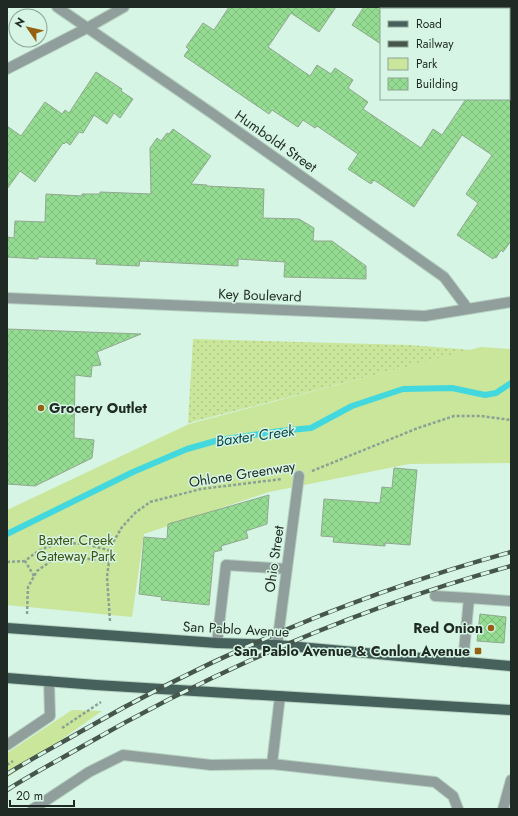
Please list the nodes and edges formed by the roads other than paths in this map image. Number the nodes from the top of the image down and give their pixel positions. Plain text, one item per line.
1 (57, 7) edge
2 (124, 7) edge
3 (87, 28) junction
4 (7, 69) edge
5 (7, 298) edge
6 (511, 302) edge
7 (468, 309) junction
8 (299, 476) road end
9 (287, 569) junction
10 (434, 596) dead end
11 (469, 598) junction
12 (511, 601) edge
13 (7, 628) edge
14 (217, 643) junction
15 (277, 645) junction
16 (463, 662) junction
17 (511, 666) edge
18 (7, 678) edge
19 (49, 681) junction
20 (280, 696) junction
21 (511, 710) edge
22 (7, 745) edge
23 (272, 764) junction
24 (511, 780) edge
25 (33, 809) edge
26 (458, 809) edge
27 (503, 809) edge

1 - 3 street, Humboldt Street
2 - 3 street
3 - 4 street
3 - 7 street, Humboldt Street
5 - 7 street, Key Boulevard
6 - 7 street, Key Boulevard
8 - 9 street, Ohio Street
9 - 14 street
9 - 15 street, Ohio Street
10 - 11 street
11 - 12 street
11 - 16 street
13 - 14 main road, San Pablo Avenue
14 - 15 main road, San Pablo Avenue
15 - 16 main road, San Pablo Avenue
16 - 17 main road, San Pablo Avenue
18 - 19 main road
19 - 20 main road
19 - 22 street
20 - 21 main road
20 - 23 street
23 - 25 street
23 - 26 street
24 - 27 street

